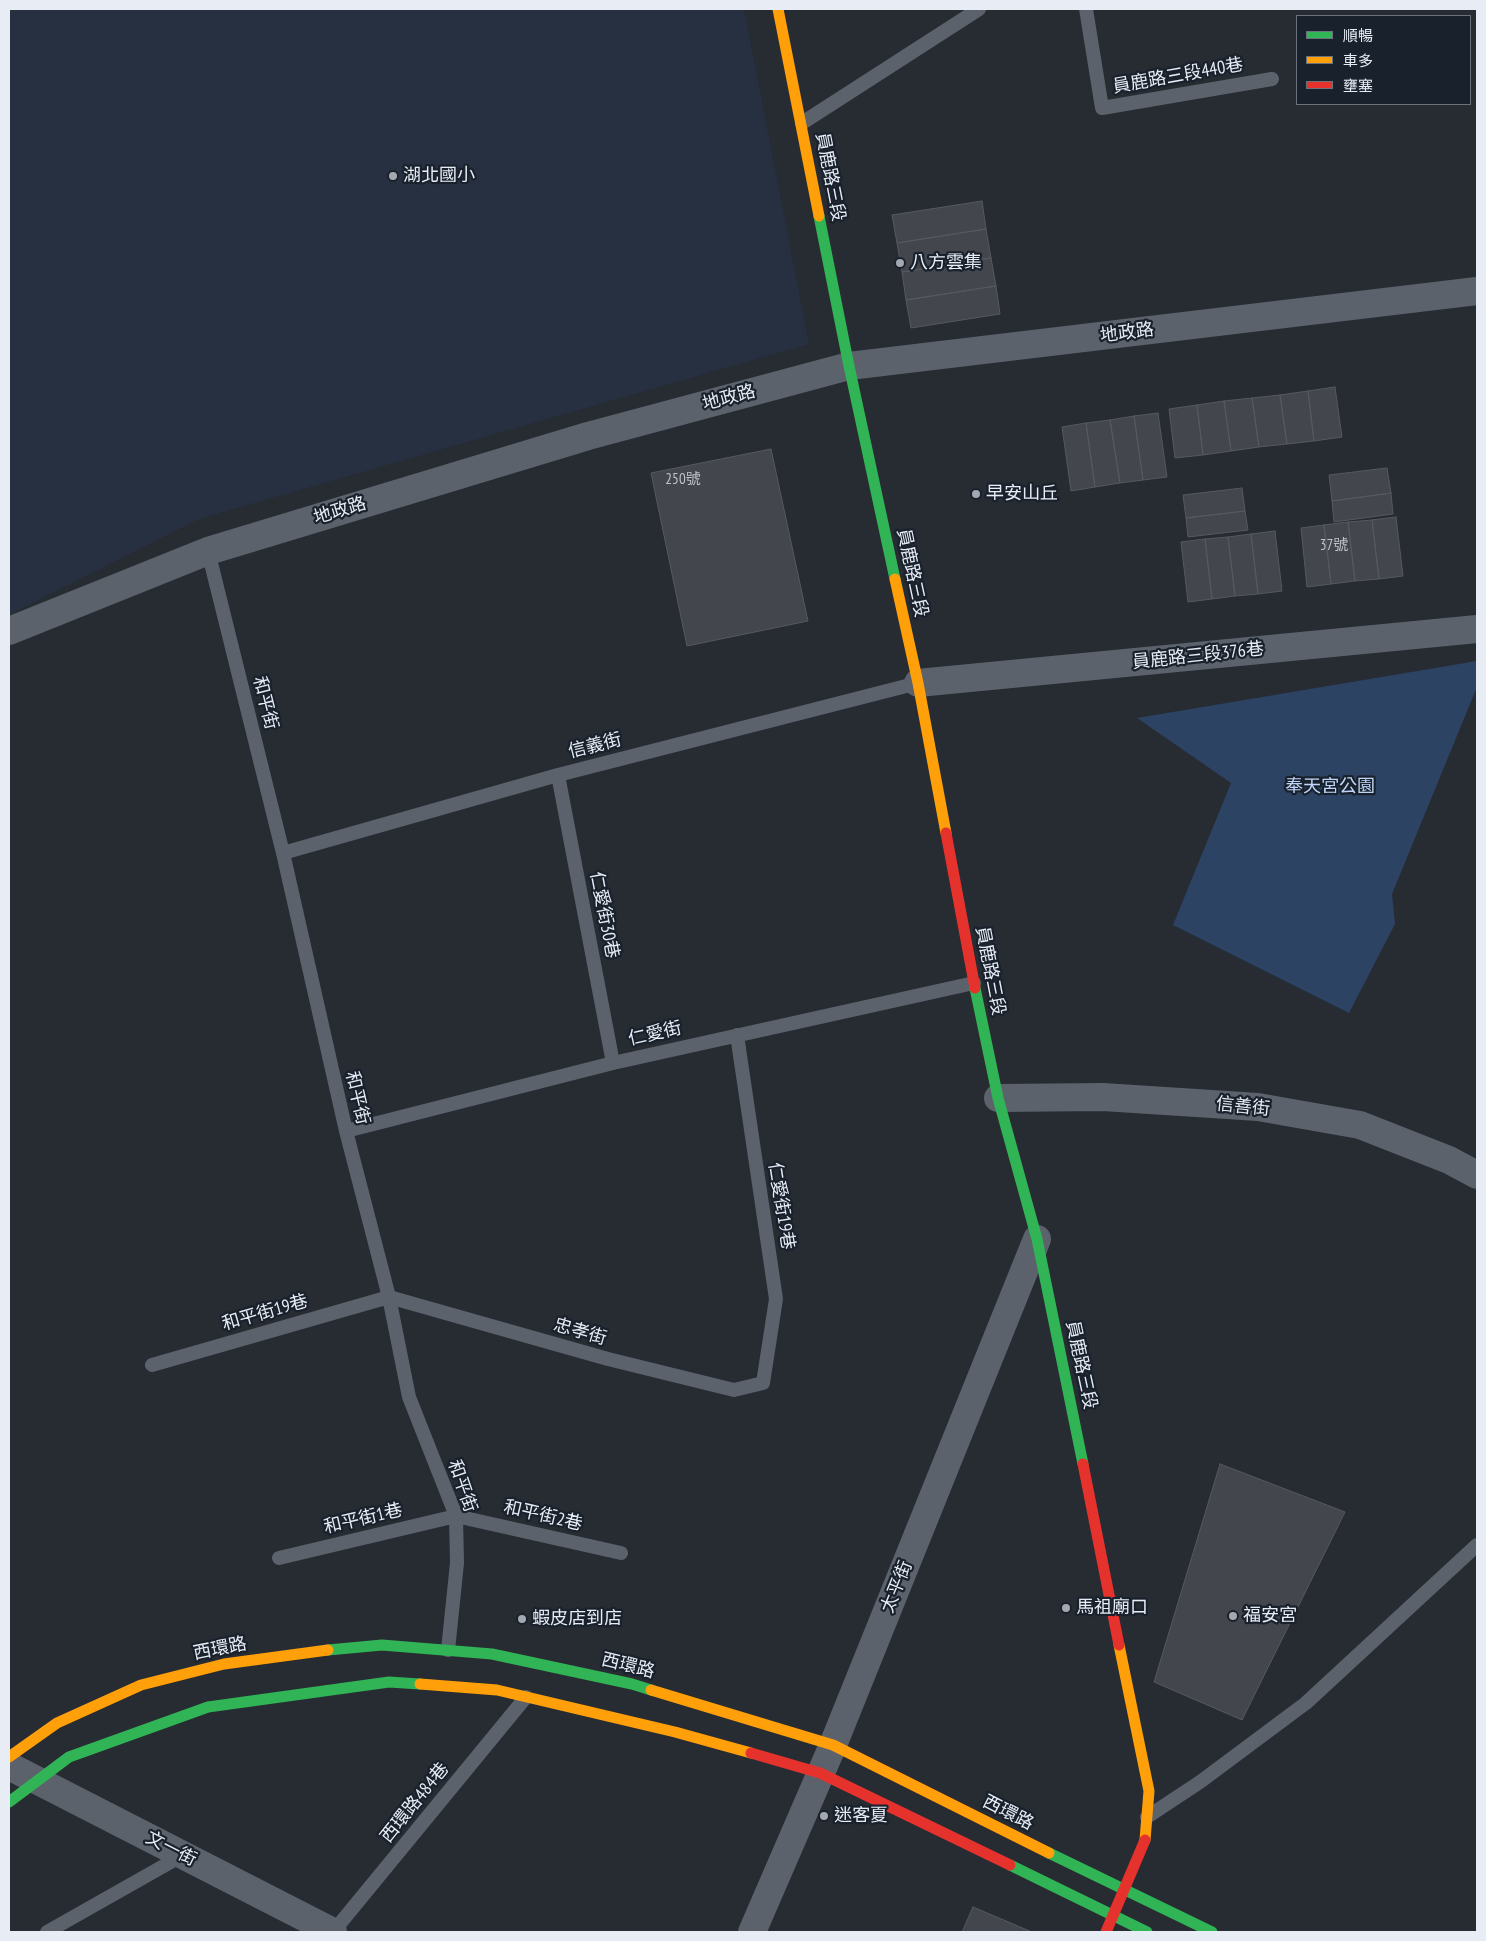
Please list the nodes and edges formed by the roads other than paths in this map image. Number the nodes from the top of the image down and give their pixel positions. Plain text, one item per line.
1 (778, 9) edge
2 (979, 9) edge
3 (1086, 9) edge
4 (1272, 78) dead end
5 (802, 123) junction
6 (1477, 291) edge
7 (849, 366) junction
8 (208, 551) junction
9 (1477, 629) edge
10 (9, 631) edge
11 (918, 683) junction
12 (558, 775) junction
13 (283, 853) junction
14 (974, 983) junction
15 (737, 1035) junction
16 (613, 1063) junction
17 (998, 1098) junction
18 (346, 1132) junction
19 (1477, 1174) edge
20 (1037, 1239) junction
21 (389, 1297) junction
22 (152, 1365) dead end
23 (763, 1382) joint
24 (456, 1516) junction
25 (1477, 1545) edge
26 (621, 1553) dead end
27 (279, 1558) dead end
28 (448, 1650) junction
29 (526, 1697) junction
30 (57, 1723) junction
31 (28, 1729) dead end
32 (833, 1745) junction
33 (9, 1757) edge
34 (9, 1766) edge
35 (820, 1773) junction
36 (39, 1781) junction
37 (9, 1802) edge
38 (1147, 1817) junction
39 (183, 1855) junction
40 (1124, 1890) junction
41 (1112, 1915) junction
42 (47, 1932) edge
43 (333, 1932) edge
44 (752, 1932) edge
45 (1106, 1932) edge
46 (1147, 1932) edge
47 (1212, 1932) edge

1 - 5 street, 員鹿路三段
2 - 5 lane
3 - 4 lane, 員鹿路三段440巷
5 - 7 street, 員鹿路三段
6 - 7 street, 地政路
7 - 8 street, 地政路
7 - 11 street, 員鹿路三段
8 - 10 street, 地政路
8 - 13 lane, 和平街
9 - 11 street, 員鹿路三段376巷
11 - 12 lane, 信義街
11 - 14 street, 員鹿路三段
12 - 13 lane, 信義街
12 - 16 lane, 仁愛街30巷
13 - 18 lane, 和平街
14 - 15 lane, 仁愛街
14 - 17 street, 員鹿路三段
15 - 16 lane, 仁愛街
15 - 23 lane, 仁愛街19巷
16 - 18 lane, 仁愛街
17 - 19 street, 信善街
17 - 20 street, 員鹿路三段
18 - 21 lane, 和平街
20 - 32 street, 太平街
20 - 38 street, 員鹿路三段
21 - 22 lane, 和平街19巷
21 - 23 lane, 忠孝街
21 - 24 lane, 和平街
24 - 26 lane, 和平街2巷
24 - 27 lane, 和平街1巷
24 - 28 lane, 和平街
25 - 38 lane
28 - 30 street, 西環路
28 - 32 street, 西環路
29 - 35 street
29 - 36 street
29 - 43 lane, 西環路484巷
30 - 31 street
30 - 33 street, 西環路
32 - 35 street, 太平街
32 - 40 street, 西環路
34 - 36 street, 文一街
35 - 41 street
35 - 44 street, 太平街
36 - 37 street
36 - 39 street, 文一街
38 - 40 street, 員鹿路三段
39 - 42 lane
39 - 43 street, 文一街
40 - 41 street, 員鹿路三段
40 - 47 street, 西環路
41 - 45 street, 員鹿路三段
41 - 46 street

